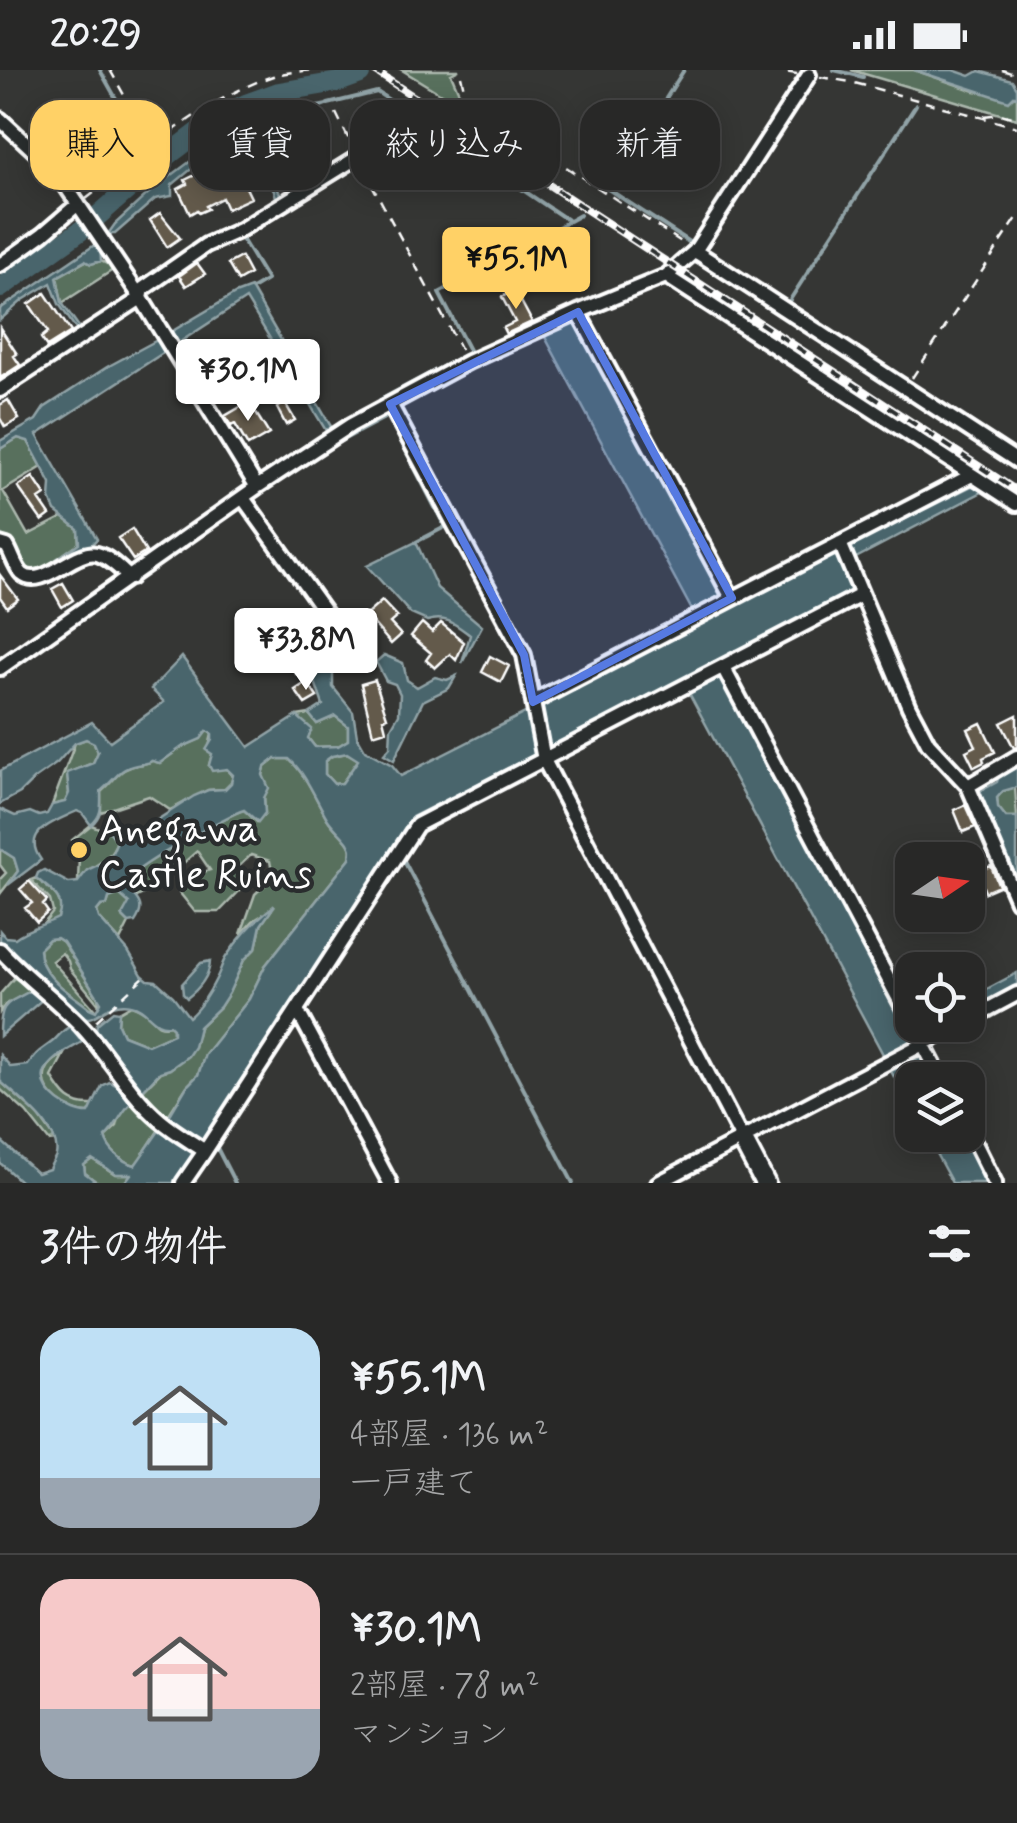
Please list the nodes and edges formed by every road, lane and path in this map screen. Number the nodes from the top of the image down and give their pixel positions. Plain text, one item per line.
1 (110, 70) edge
2 (311, 70) edge
3 (770, 70) edge
4 (1002, 70) edge
5 (1017, 74) edge
6 (462, 76) dead end
7 (810, 76) junction
8 (127, 100) edge
9 (336, 113) dead end
10 (980, 117) junction
11 (1017, 118) edge
12 (0, 119) edge
13 (1017, 126) edge
14 (170, 134) edge
15 (350, 141) edge
16 (350, 162) edge
17 (96, 190) edge
18 (376, 190) edge
19 (78, 204) junction
20 (1017, 218) edge
21 (695, 251) junction
22 (0, 264) edge
23 (666, 276) junction
24 (141, 298) junction
25 (578, 312) junction
26 (461, 350) dead end
27 (905, 388) junction
28 (0, 390) edge
29 (390, 404) junction
30 (1017, 461) edge
31 (972, 474) junction
32 (257, 487) junction
33 (243, 498) junction
34 (1017, 504) edge
35 (0, 544) edge
36 (844, 552) junction
37 (130, 578) junction
38 (861, 595) junction
39 (732, 598) junction
40 (340, 650) dead end
41 (723, 666) junction
42 (0, 668) edge
43 (532, 702) junction
44 (1017, 757) edge
45 (544, 760) junction
46 (968, 786) junction
47 (1017, 901) edge
48 (0, 950) edge
49 (146, 975) dead end
50 (895, 991) edge
51 (1017, 994) edge
52 (297, 1010) junction
53 (985, 1011) edge
54 (85, 1030) junction
55 (927, 1042) edge
56 (923, 1044) junction
57 (932, 1062) edge
58 (742, 1139) junction
59 (205, 1151) junction
60 (980, 1152) edge
61 (184, 1183) edge
62 (390, 1183) edge
63 (658, 1183) edge
64 (765, 1183) edge
65 (996, 1183) edge

1 - 8 path
2 - 14 path
3 - 7 path
4 - 5 path
6 - 21 path
7 - 10 path
7 - 21 street
9 - 15 path
10 - 11 path
10 - 13 path
12 - 19 street
16 - 24 street
17 - 19 path
18 - 26 path
19 - 22 street
19 - 24 street
20 - 27 path
21 - 23 street
21 - 27 street
23 - 25 street
23 - 31 street
24 - 28 street
24 - 32 street
25 - 29 street
25 - 39 street
27 - 30 street
29 - 32 street
29 - 43 street
31 - 34 street
31 - 36 street
32 - 33 street
33 - 37 street
33 - 40 street
35 - 37 street
36 - 38 street
36 - 39 street
37 - 42 street
38 - 41 street
38 - 46 street
39 - 43 street
41 - 45 street
41 - 50 street
43 - 45 street
44 - 46 street
45 - 52 street
45 - 58 street
46 - 47 street
48 - 54 street
49 - 54 path
51 - 53 street
52 - 59 street
52 - 62 street
54 - 59 street
55 - 56 street
56 - 57 street
56 - 58 street
58 - 63 street
58 - 64 street
59 - 61 street
60 - 65 street

